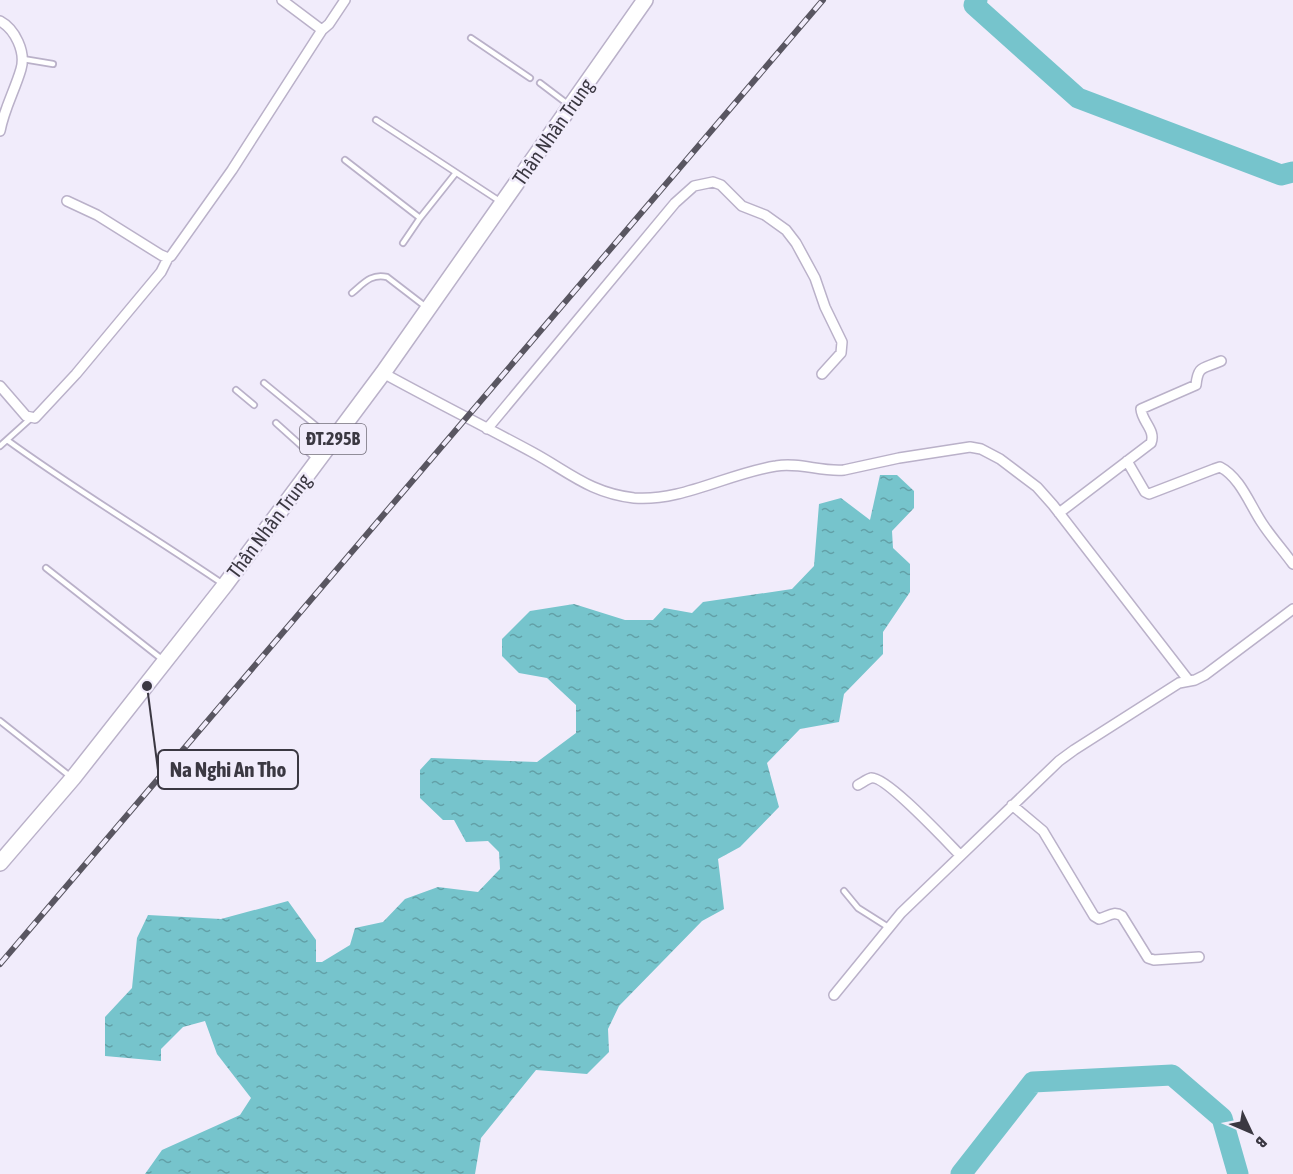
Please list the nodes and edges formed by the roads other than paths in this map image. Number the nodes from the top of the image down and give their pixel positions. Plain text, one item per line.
1 (282, 0) edge
2 (345, 0) edge
3 (645, 0) edge
4 (0, 21) edge
5 (322, 30) junction
6 (471, 38) dead end
7 (22, 58) junction
8 (53, 64) dead end
9 (531, 78) dead end
10 (540, 83) dead end
11 (572, 107) junction
12 (376, 120) dead end
13 (0, 131) edge
14 (345, 160) dead end
15 (455, 174) junction
16 (67, 201) dead end
17 (503, 204) junction
18 (420, 218) junction
19 (403, 243) dead end
20 (168, 258) junction
21 (352, 294) dead end
22 (429, 309) junction
23 (1221, 361) dead end
24 (383, 373) junction
25 (822, 374) dead end
26 (264, 383) dead end
27 (0, 386) edge
28 (236, 390) dead end
29 (254, 405) dead end
30 (30, 418) junction
31 (276, 423) dead end
32 (487, 429) junction
33 (334, 439) junction
34 (7, 440) junction
35 (0, 446) edge
36 (318, 461) junction
37 (1127, 461) junction
38 (1059, 513) junction
39 (1293, 564) edge
40 (46, 568) dead end
41 (225, 585) junction
42 (1293, 609) edge
43 (165, 662) junction
44 (1189, 681) junction
45 (0, 721) edge
46 (73, 778) junction
47 (858, 785) dead end
48 (1012, 805) junction
49 (960, 855) junction
50 (0, 863) edge
51 (844, 891) dead end
52 (888, 927) junction
53 (1199, 957) dead end
54 (834, 995) dead end

1 - 5 street
2 - 5 street
3 - 11 main road, Thân Nhân Trung / ĐT.295B
4 - 7 street
5 - 20 street
6 - 9 lane
7 - 8 lane
7 - 13 street
10 - 11 lane
11 - 17 main road, Thân Nhân Trung / ĐT.295B
12 - 15 lane
14 - 18 lane
15 - 17 lane
15 - 18 lane
16 - 20 street
17 - 22 main road, Thân Nhân Trung / ĐT.295B
18 - 19 lane
20 - 30 street
21 - 22 lane
22 - 24 main road, Thân Nhân Trung / ĐT.295B
23 - 37 street
24 - 32 street
24 - 33 main road, Thân Nhân Trung / ĐT.295B
25 - 32 street
26 - 33 lane
27 - 30 street
28 - 29 lane
30 - 34 lane
31 - 36 lane
32 - 38 street
33 - 36 main road, Thân Nhân Trung / ĐT.295B
34 - 35 lane
34 - 41 lane
36 - 41 main road, Thân Nhân Trung / ĐT.295B
37 - 38 street
37 - 39 street
38 - 44 street
40 - 43 lane
41 - 43 main road, Thân Nhân Trung / ĐT.295B
42 - 44 street
43 - 46 main road, Thân Nhân Trung / ĐT.295B
44 - 48 street
45 - 46 lane
46 - 50 main road, Thân Nhân Trung / ĐT.295B
47 - 49 street
48 - 49 street
48 - 53 street
49 - 52 street
51 - 52 lane
52 - 54 street

